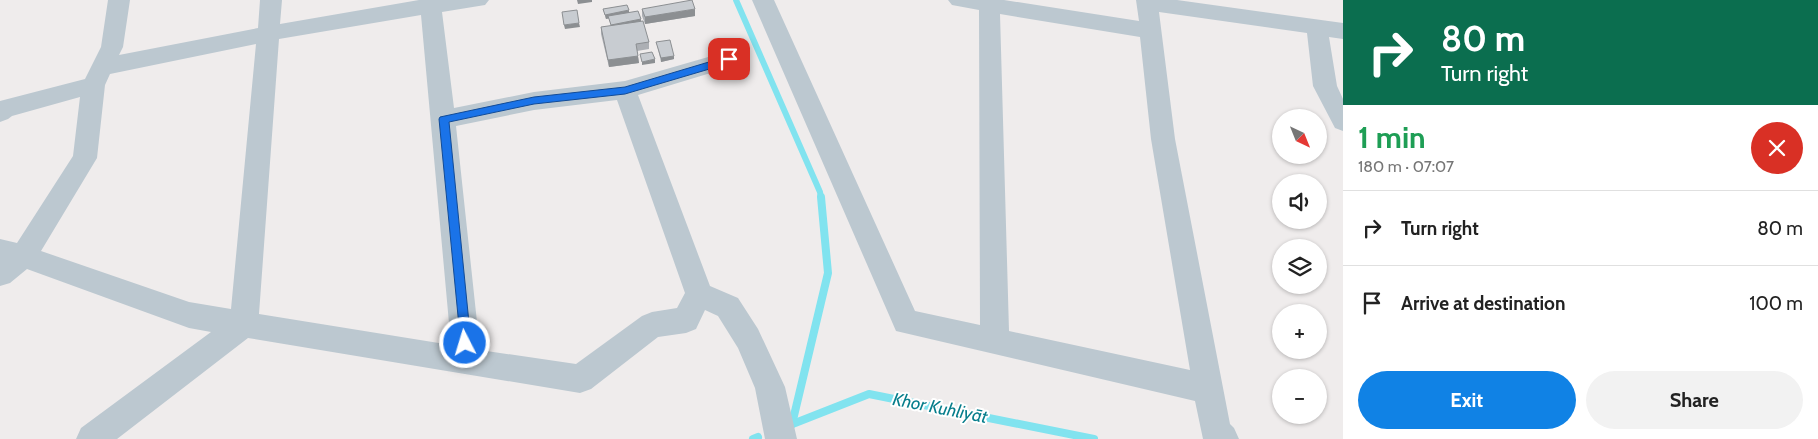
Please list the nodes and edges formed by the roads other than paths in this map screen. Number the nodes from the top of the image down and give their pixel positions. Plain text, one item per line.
1 (119, 0) edge
2 (271, 0) edge
3 (478, 0) edge
4 (763, 0) edge
5 (959, 0) edge
6 (989, 2) edge
7 (1147, 2) edge
8 (430, 3) edge
9 (1317, 27) junction
10 (1151, 31) junction
11 (1343, 31) edge
12 (268, 34) junction
13 (729, 59) dead end
14 (98, 76) junction
15 (625, 90) junction
16 (0, 113) edge
17 (444, 119) junction
18 (1343, 122) edge
19 (12, 254) edge
20 (0, 274) edge
21 (699, 294) junction
22 (244, 324) junction
23 (995, 342) junction
24 (467, 362) junction
25 (1208, 389) junction
26 (92, 439) edge
27 (781, 439) edge
28 (1223, 439) edge

1 - 14 street
2 - 12 street
3 - 8 street
4 - 23 street
5 - 6 street
6 - 10 street
6 - 23 street
7 - 9 street
7 - 10 street
8 - 12 street
8 - 17 street
9 - 11 street
9 - 18 street
10 - 25 street
12 - 14 street
12 - 22 street
13 - 15 street
14 - 16 street
14 - 19 street
15 - 17 street
15 - 21 street
17 - 24 street
19 - 20 street
19 - 22 street
21 - 24 street
21 - 27 street
22 - 24 street
22 - 26 street
23 - 25 street
25 - 28 street

